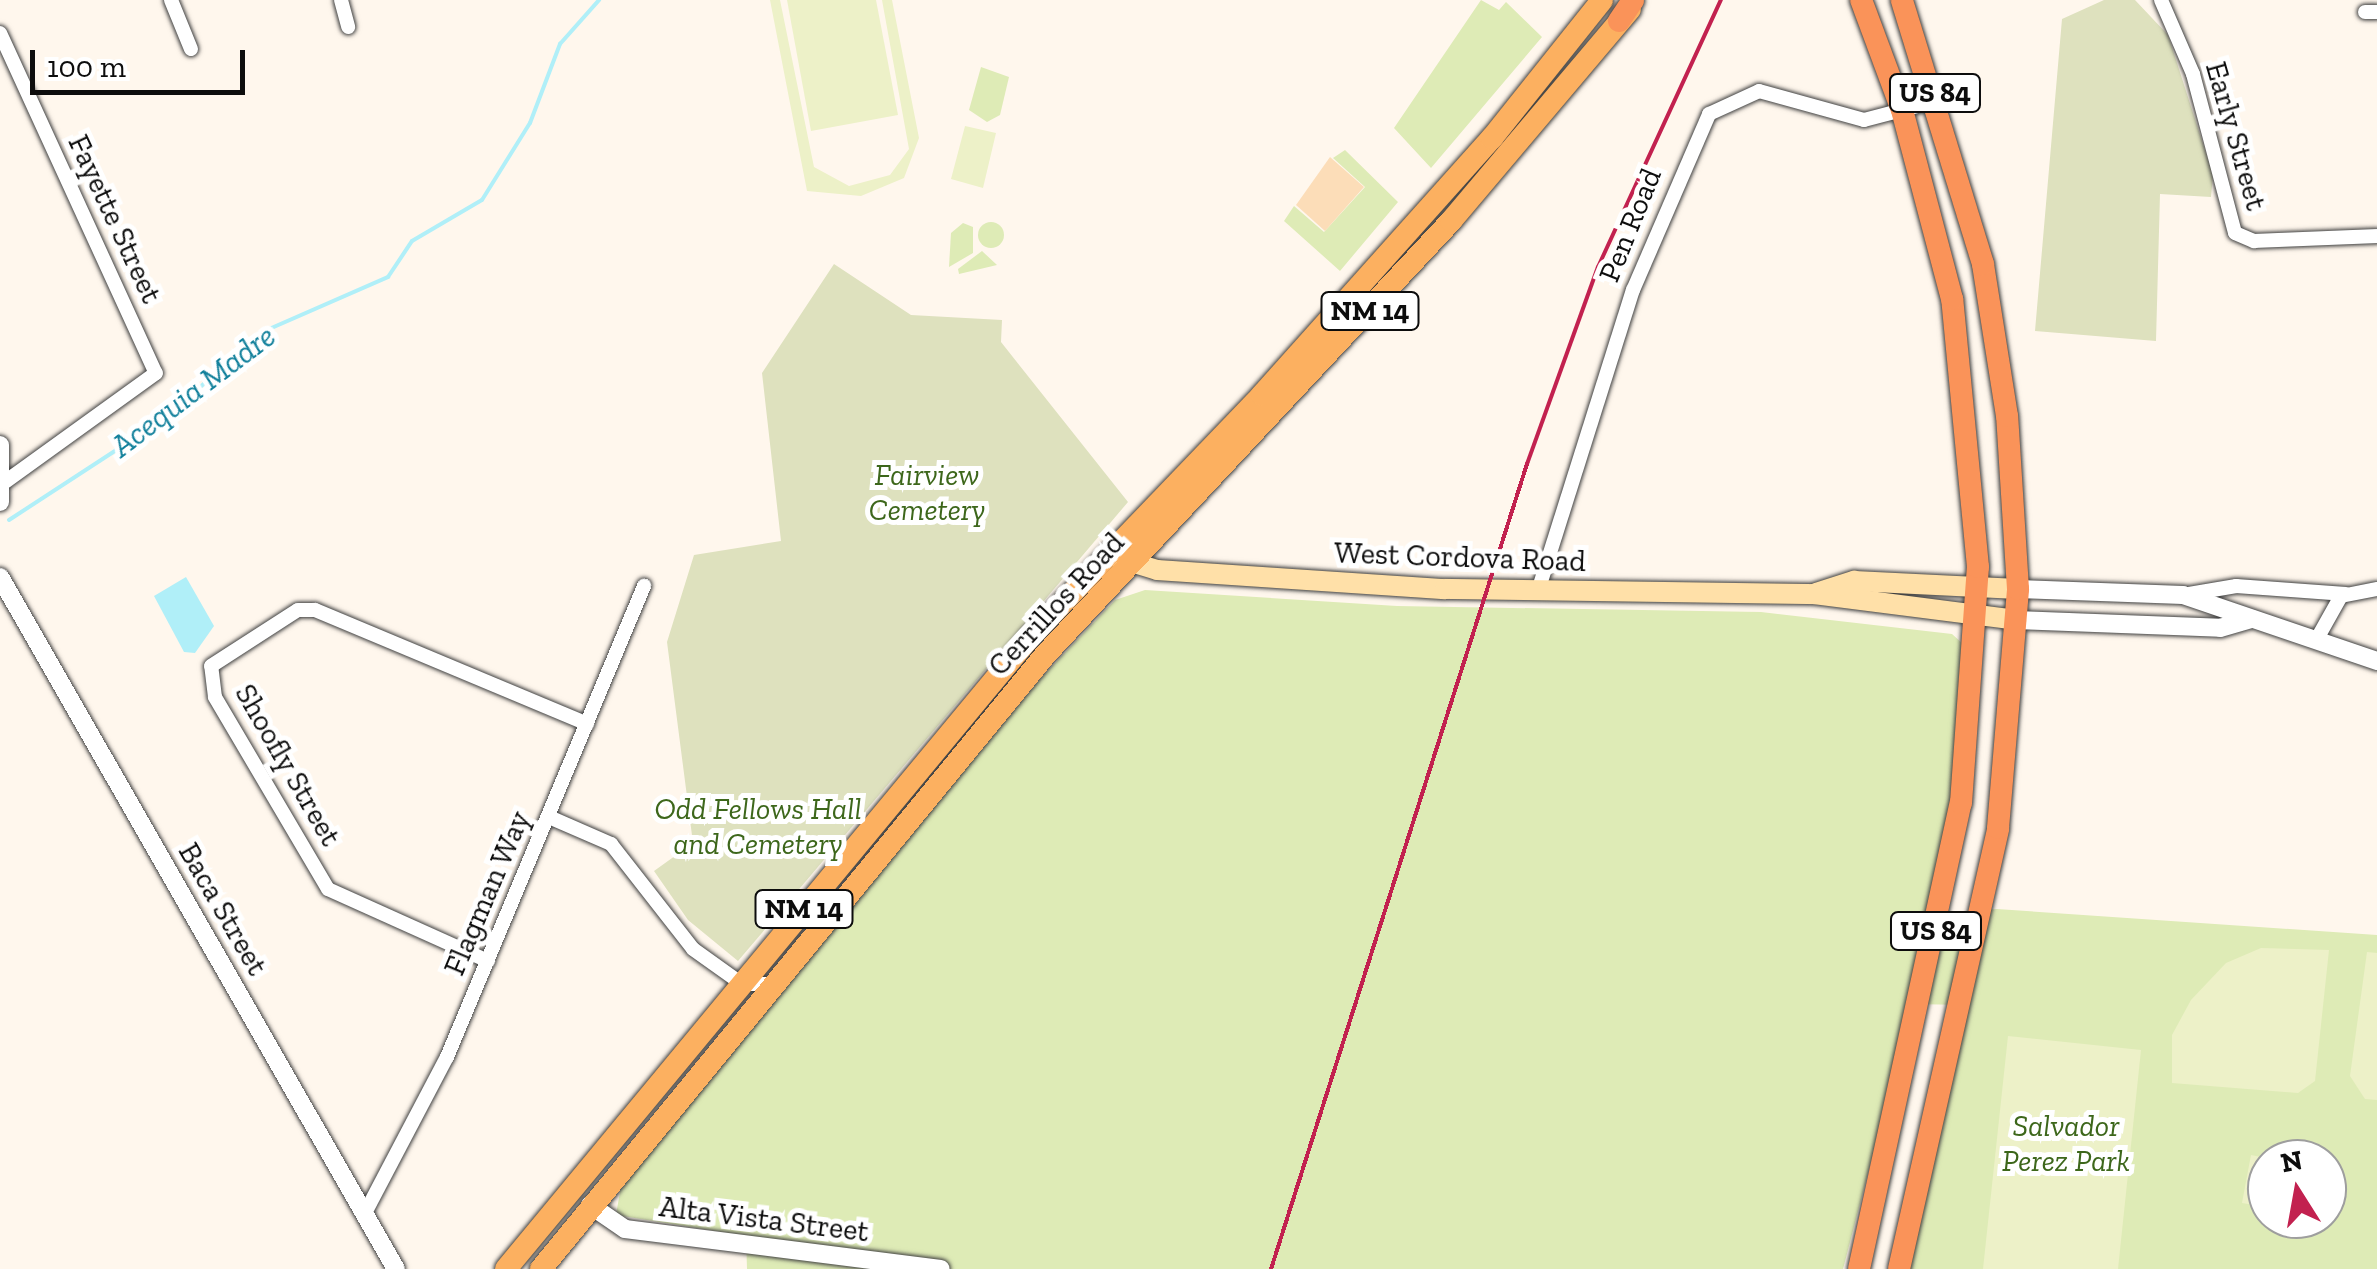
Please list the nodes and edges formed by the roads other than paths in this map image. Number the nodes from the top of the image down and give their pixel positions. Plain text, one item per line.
1 (171, 0) edge
2 (341, 0) edge
3 (1602, 0) edge
4 (1636, 0) edge
5 (1861, 0) edge
6 (1902, 0) edge
7 (2161, 0) edge
8 (1618, 21) joint
9 (348, 27) dead end
10 (0, 33) edge
11 (191, 49) dead end
12 (1938, 100) junction
13 (1902, 110) junction
14 (2377, 236) edge
15 (1305, 364) junction
16 (2, 455) edge
17 (2, 493) edge
18 (1107, 554) junction
19 (1132, 564) junction
20 (0, 577) edge
21 (644, 586) dead end
22 (1978, 588) junction
23 (2018, 589) junction
24 (2377, 589) edge
25 (1538, 590) junction
26 (1814, 594) junction
27 (2346, 594) junction
28 (2183, 595) junction
29 (1977, 618) junction
30 (2252, 618) junction
31 (2016, 620) junction
32 (2318, 637) junction
33 (2377, 661) edge
34 (587, 724) junction
35 (549, 817) junction
36 (488, 962) junction
37 (742, 984) junction
38 (773, 984) junction
39 (590, 1205) junction
40 (365, 1213) junction
41 (396, 1269) edge
42 (506, 1269) edge
43 (540, 1269) edge
44 (940, 1269) edge
45 (1860, 1269) edge
46 (1900, 1269) edge

1 - 11 street
2 - 9 street
3 - 15 main road, Cerrillos Road / NM 14
4 - 8 highway
5 - 13 highway, US 84
6 - 12 highway, US 84
7 - 14 street, Early Street
8 - 15 main road, Cerrillos Road / NM 14
10 - 17 street, Fayette Street
12 - 13 street, Pen Road
12 - 23 highway, US 84
13 - 22 highway, US 84
13 - 25 street, Pen Road
15 - 18 main road, Cerrillos Road / NM 14
15 - 19 main road, Cerrillos Road / NM 14
16 - 17 street
18 - 19 main road, West Cordova Road
18 - 37 main road, Cerrillos Road / NM 14
19 - 25 main road, West Cordova Road
19 - 38 main road, Cerrillos Road / NM 14
20 - 40 street, Baca Street
21 - 34 street, Flagman Way
22 - 23 main road, West Cordova Road
22 - 26 main road, West Cordova Road
22 - 29 highway, US 84
23 - 28 street, West Cordova Road
23 - 31 highway, US 84
24 - 27 street
25 - 26 main road, West Cordova Road
26 - 29 main road, West Cordova Road
27 - 28 street
27 - 32 street
28 - 30 street, West Cordova Road
29 - 31 main road, West Cordova Road
29 - 45 highway, US 84
30 - 31 street, West Cordova Road
30 - 32 street, West Cordova Road
31 - 46 highway, US 84
32 - 33 street, West Cordova Road
34 - 35 street, Flagman Way
34 - 36 street, Shoofly Street
35 - 36 street, Flagman Way
35 - 37 street
36 - 40 street, Flagman Way
37 - 38 street
37 - 42 main road, Cerrillos Road / NM 14
38 - 39 main road, Cerrillos Road / NM 14
39 - 43 main road, Cerrillos Road / NM 14
39 - 44 street, Alta Vista Street
40 - 41 street, Baca Street

